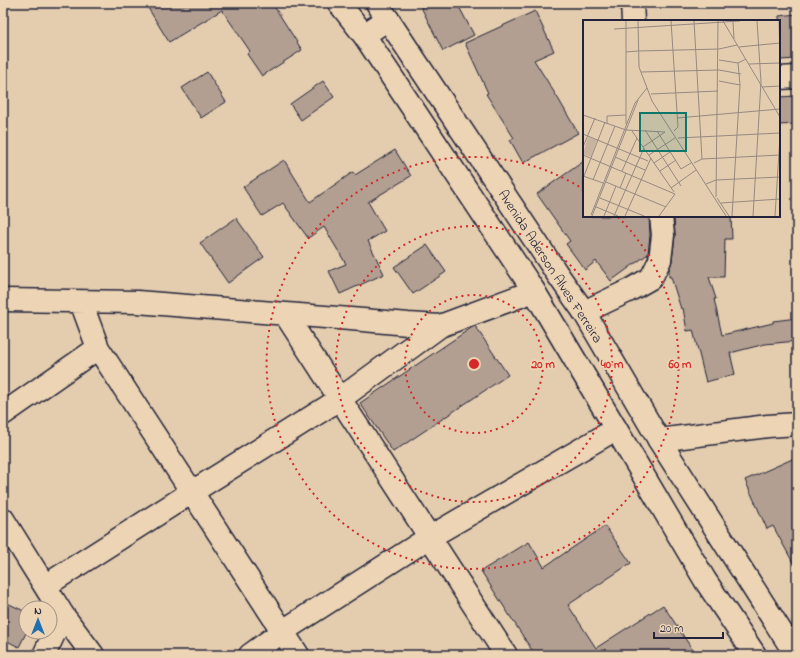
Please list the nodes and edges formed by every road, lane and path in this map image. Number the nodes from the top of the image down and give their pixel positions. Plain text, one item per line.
1 (339, 3) edge
2 (632, 3) edge
3 (383, 11) edge
4 (633, 20) edge
5 (364, 36) junction
6 (797, 77) edge
7 (780, 78) edge
8 (660, 217) edge
9 (534, 291) junction
10 (3, 300) edge
11 (81, 302) junction
12 (584, 312) junction
13 (285, 314) junction
14 (440, 326) junction
15 (98, 348) junction
16 (340, 399) junction
17 (3, 414) edge
18 (797, 424) edge
19 (616, 429) junction
20 (659, 440) junction
21 (192, 492) junction
22 (3, 520) edge
23 (430, 537) junction
24 (45, 586) junction
25 (63, 615) junction
26 (283, 631) junction
27 (44, 655) edge
28 (93, 655) edge
29 (250, 655) edge
30 (298, 655) edge
31 (506, 655) edge
32 (755, 655) edge
33 (796, 655) edge

1 - 5 street, Avenida Aderson Alves Ferreira
2 - 4 street
3 - 5 street
3 - 12 street, Avenida Aderson Alves Ferreira
5 - 9 street, Avenida Aderson Alves Ferreira
6 - 7 street
8 - 12 street
9 - 14 street
9 - 19 street, Avenida Aderson Alves Ferreira
10 - 11 street
11 - 13 street
11 - 15 street
12 - 20 street, Avenida Aderson Alves Ferreira
13 - 14 street
13 - 16 street
14 - 16 street
15 - 17 street
15 - 21 street
16 - 21 street
16 - 23 street
18 - 20 street
19 - 23 street
19 - 32 street, Avenida Aderson Alves Ferreira
20 - 33 street, Avenida Aderson Alves Ferreira
21 - 24 street
21 - 26 street
22 - 24 street
23 - 26 street
23 - 31 street
24 - 25 street
25 - 27 street
25 - 28 street
26 - 29 street
26 - 30 street

